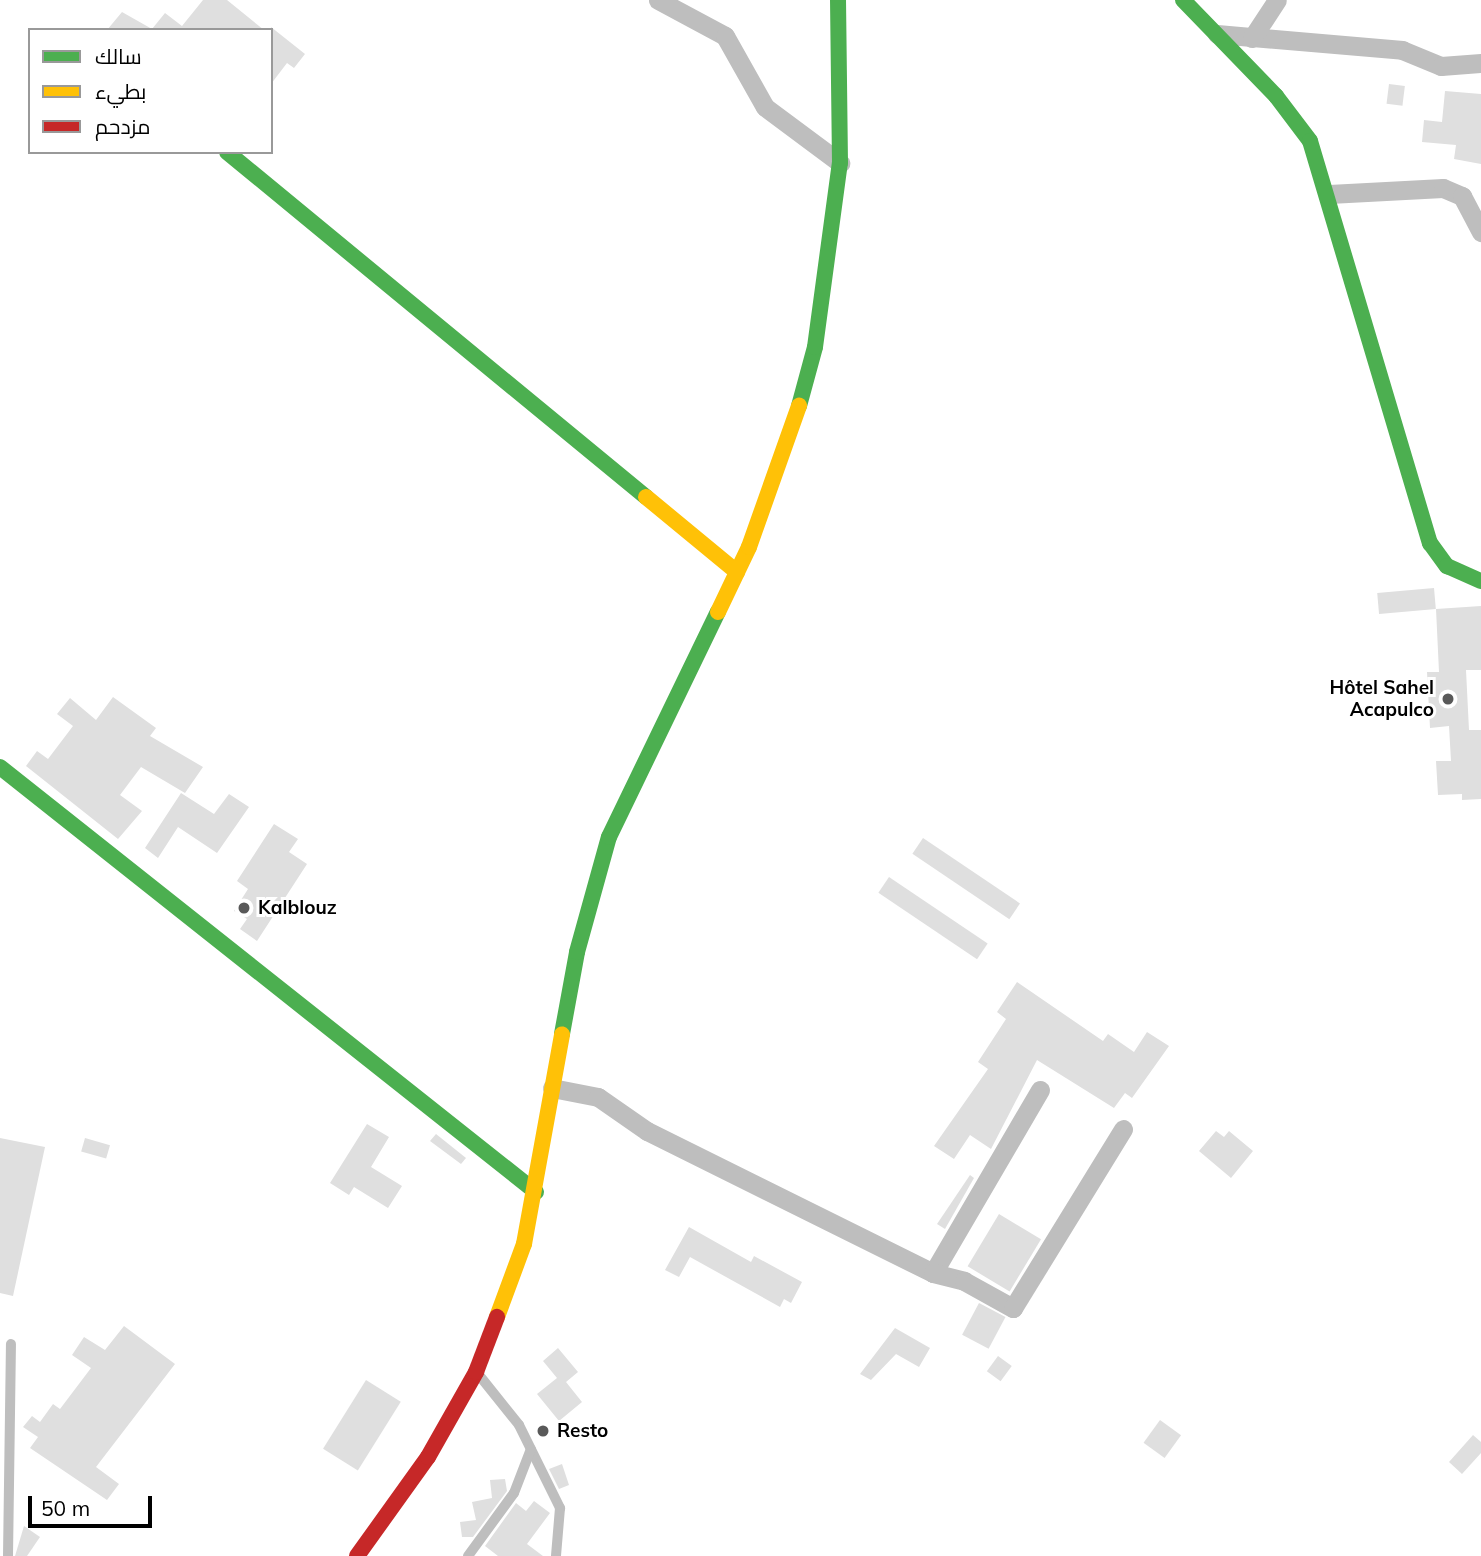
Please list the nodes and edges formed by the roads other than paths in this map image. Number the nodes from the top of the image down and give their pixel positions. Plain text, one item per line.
1 (658, 0) edge
2 (838, 0) edge
3 (1183, 0) edge
4 (1277, 0) edge
5 (1217, 34) junction
6 (1252, 38) junction
7 (1481, 63) edge
8 (229, 154) edge
9 (840, 163) junction
10 (1329, 194) junction
11 (1481, 232) edge
12 (737, 572) junction
13 (1481, 581) edge
14 (0, 767) edge
15 (552, 1088) junction
16 (1040, 1090) dead end
17 (1123, 1129) dead end
18 (536, 1192) junction
19 (933, 1273) junction
20 (11, 1344) dead end
21 (476, 1372) junction
22 (531, 1449) junction
23 (8, 1556) edge
24 (356, 1556) edge
25 (468, 1556) edge
26 (556, 1556) edge

1 - 9 street
2 - 9 main road
3 - 5 main road
4 - 6 street
5 - 6 street
5 - 10 main road
6 - 7 street
8 - 12 main road
9 - 12 main road
10 - 11 street
10 - 13 main road
12 - 15 main road
14 - 18 main road
15 - 18 main road
15 - 19 street
16 - 19 street
17 - 19 street
18 - 21 main road
20 - 23 lane
21 - 22 lane
21 - 24 main road
22 - 25 lane
22 - 26 lane

